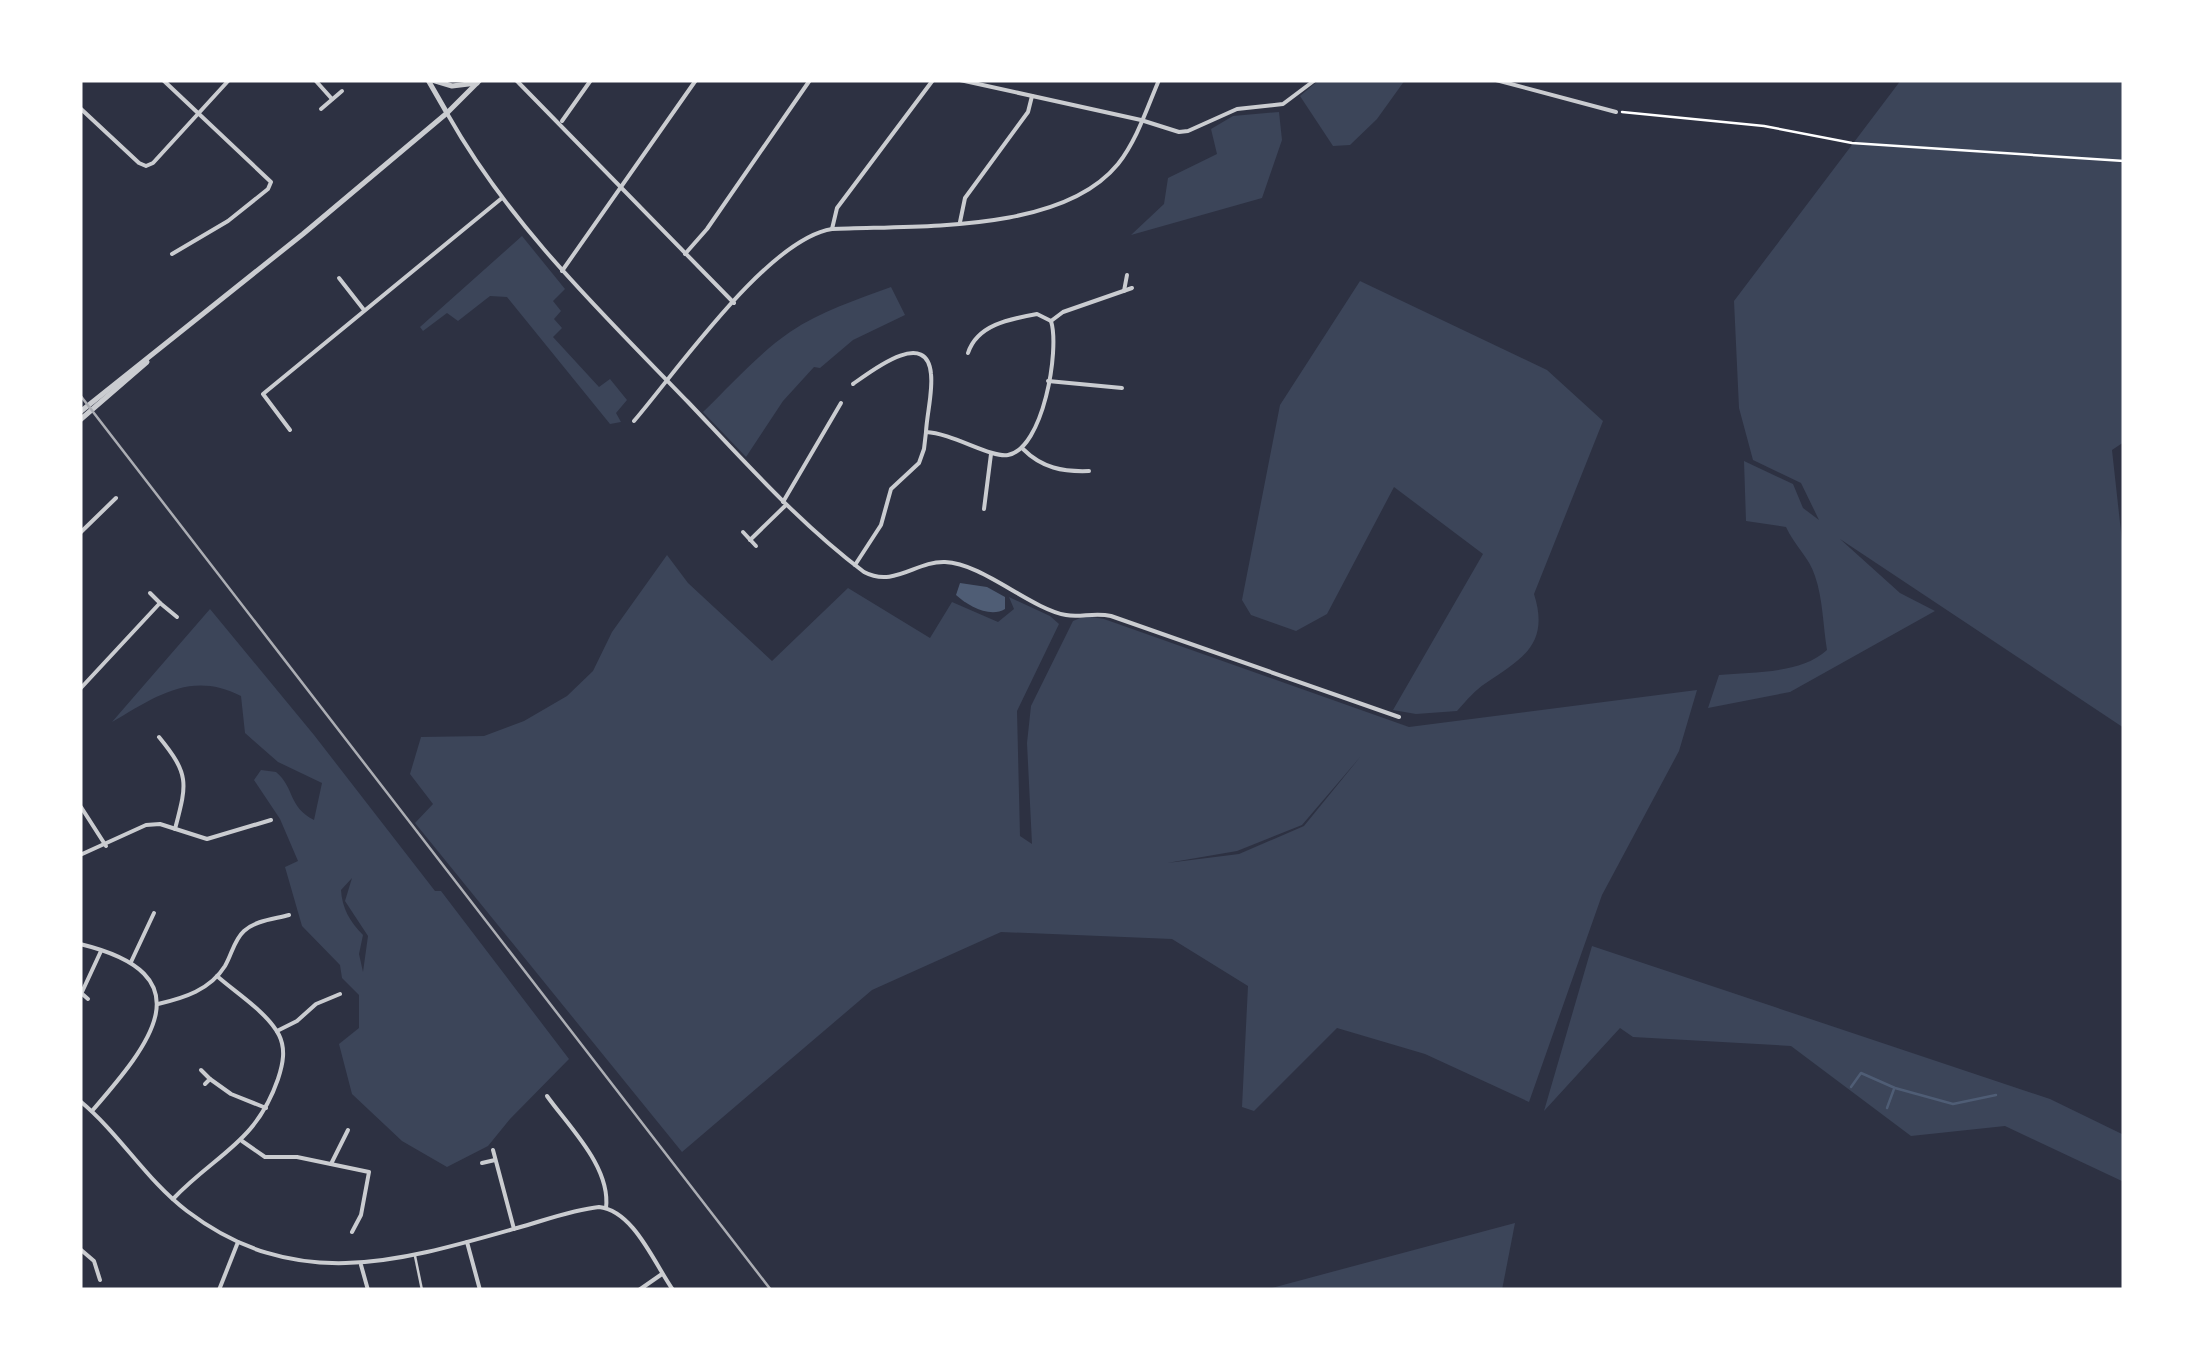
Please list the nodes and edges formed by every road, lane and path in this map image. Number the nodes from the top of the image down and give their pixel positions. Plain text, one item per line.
1 (163, 80) edge
2 (229, 80) edge
3 (316, 80) edge
4 (430, 80) edge
5 (516, 80) edge
6 (590, 80) edge
7 (696, 80) edge
8 (810, 80) edge
9 (933, 80) edge
10 (960, 80) edge
11 (1158, 80) edge
12 (1315, 80) edge
13 (1496, 80) edge
14 (479, 82) edge
15 (342, 91) dead end
16 (1032, 96) junction
17 (332, 99) junction
18 (80, 108) edge
19 (320, 109) dead end
20 (198, 112) junction
21 (1616, 112) joint
22 (447, 113) junction
23 (1142, 120) junction
24 (560, 123) junction
25 (2124, 160) edge
26 (622, 186) junction
27 (502, 198) junction
28 (960, 222) junction
29 (832, 229) junction
30 (172, 254) dead end
31 (686, 254) junction
32 (562, 272) junction
33 (1127, 275) dead end
34 (338, 278) dead end
35 (1132, 288) dead end
36 (1124, 291) junction
37 (734, 303) junction
38 (364, 310) junction
39 (1050, 320) junction
40 (968, 353) dead end
41 (1048, 381) junction
42 (668, 382) junction
43 (853, 384) dead end
44 (1122, 388) dead end
45 (108, 393) junction
46 (842, 403) dead end
47 (80, 412) edge
48 (80, 420) edge
49 (634, 421) dead end
50 (290, 430) dead end
51 (926, 432) junction
52 (1023, 449) junction
53 (990, 454) junction
54 (1089, 471) dead end
55 (116, 498) dead end
56 (785, 504) junction
57 (984, 509) dead end
58 (80, 532) edge
59 (744, 532) dead end
60 (750, 540) junction
61 (756, 546) dead end
62 (855, 565) junction
63 (150, 593) dead end
64 (160, 602) junction
65 (177, 616) dead end
66 (80, 678) edge
67 (83, 686) edge
68 (1400, 717) dead end
69 (159, 737) dead end
70 (174, 741) dead end
71 (167, 747) junction
72 (81, 807) edge
73 (251, 815) dead end
74 (270, 820) dead end
75 (255, 825) junction
76 (175, 829) junction
77 (106, 846) junction
78 (80, 854) edge
79 (272, 908) dead end
80 (154, 913) dead end
81 (289, 915) dead end
82 (276, 918) junction
83 (80, 944) edge
84 (102, 950) junction
85 (131, 962) junction
86 (217, 976) junction
87 (336, 988) dead end
88 (81, 992) edge
89 (340, 994) junction
90 (346, 997) dead end
91 (88, 999) dead end
92 (158, 1004) junction
93 (277, 1031) junction
94 (201, 1070) dead end
95 (210, 1079) junction
96 (205, 1084) dead end
97 (547, 1096) dead end
98 (80, 1102) edge
99 (266, 1108) junction
100 (92, 1112) junction
101 (348, 1130) dead end
102 (242, 1141) junction
103 (492, 1150) dead end
104 (495, 1160) junction
105 (482, 1163) dead end
106 (331, 1164) junction
107 (173, 1199) junction
108 (606, 1208) junction
109 (514, 1229) junction
110 (352, 1232) dead end
111 (238, 1242) junction
112 (467, 1242) junction
113 (80, 1249) edge
114 (415, 1256) junction
115 (361, 1265) junction
116 (662, 1274) junction
117 (100, 1280) dead end
118 (219, 1290) edge
119 (368, 1290) edge
120 (422, 1290) edge
121 (480, 1290) edge
122 (638, 1290) edge
123 (672, 1290) edge

1 - 20 street
2 - 20 street
3 - 17 street
4 - 14 street
4 - 22 street
5 - 24 street
6 - 24 street
7 - 26 street
8 - 31 street
9 - 29 street
10 - 16 street
11 - 23 street
12 - 23 street
13 - 21 street
14 - 22 street
15 - 17 street
16 - 23 street
16 - 28 street
17 - 19 street
18 - 20 street
20 - 30 street
21 - 25 path
22 - 27 street
22 - 45 street
23 - 28 street
24 - 26 street
26 - 31 street
26 - 32 street
27 - 32 street
27 - 38 street
28 - 29 street
29 - 37 street
31 - 37 street
32 - 42 street
33 - 36 street
34 - 38 street
35 - 36 street
36 - 39 street
37 - 42 street
38 - 50 street
39 - 40 street
39 - 41 street
41 - 44 street
41 - 52 street
42 - 49 street
42 - 56 street
43 - 51 street
45 - 47 street
45 - 48 street
46 - 56 street
51 - 53 street
51 - 62 street
52 - 53 street
52 - 54 street
53 - 57 street
55 - 58 street
56 - 60 street
56 - 62 street
59 - 60 street
60 - 61 street
62 - 68 street
63 - 64 street
64 - 65 street
64 - 67 street
66 - 67 street
69 - 71 street
70 - 71 street
71 - 76 street
72 - 77 street
73 - 75 street
74 - 75 street
75 - 76 street
76 - 77 street
77 - 78 street
79 - 82 street
80 - 85 street
81 - 82 street
82 - 86 street
83 - 84 street
84 - 85 street
84 - 88 street
85 - 92 street
86 - 92 street
86 - 93 street
87 - 89 street
88 - 91 street
89 - 90 street
89 - 93 street
92 - 100 street
93 - 99 street
94 - 95 street
95 - 96 street
95 - 99 street
97 - 108 street
98 - 100 street
99 - 102 street
100 - 107 street
101 - 106 street
102 - 106 street
102 - 107 street
103 - 104 street
104 - 105 street
104 - 109 street
106 - 110 street
107 - 111 street
108 - 109 street
108 - 116 street
109 - 112 street
111 - 115 street
111 - 118 street
112 - 114 street
112 - 121 street
113 - 117 street
114 - 115 street
114 - 120 lane
115 - 119 street
116 - 122 street
116 - 123 street

